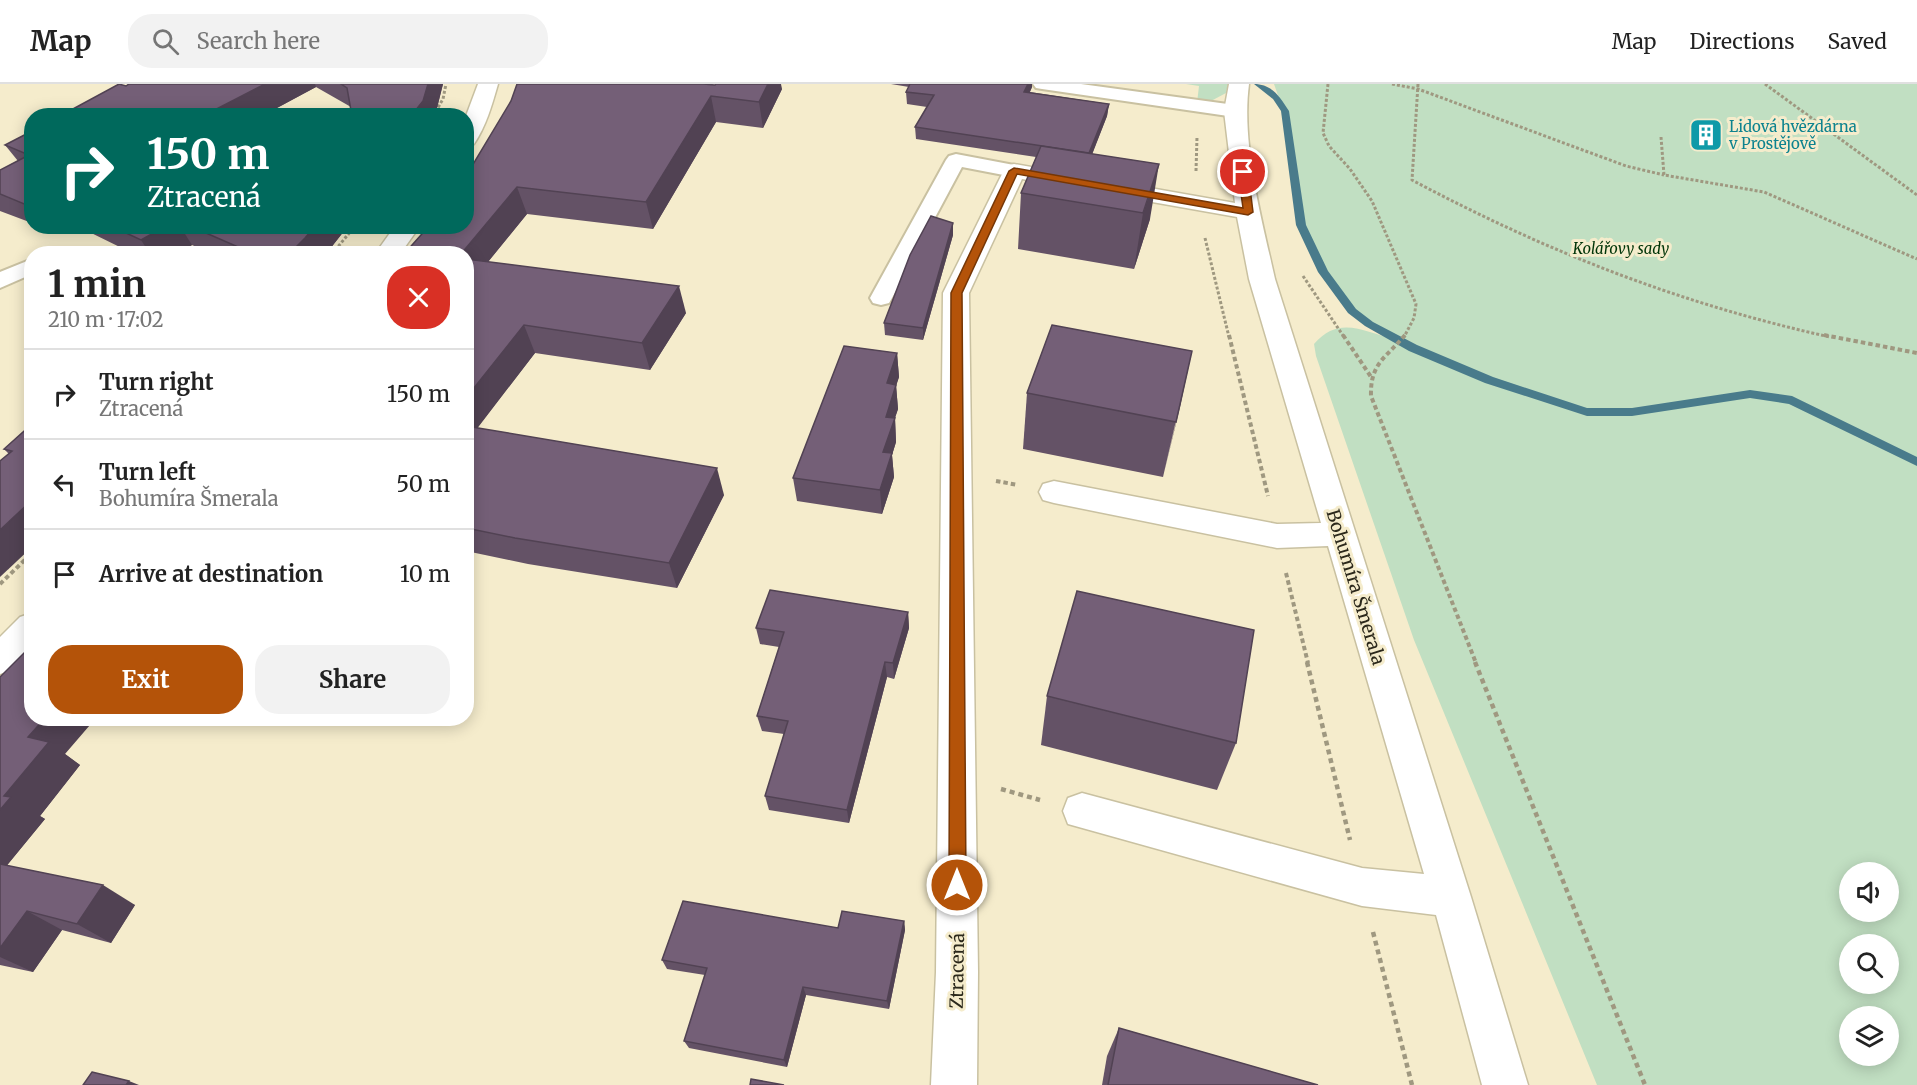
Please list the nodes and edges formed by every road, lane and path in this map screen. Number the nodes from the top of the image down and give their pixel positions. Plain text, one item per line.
1 (446, 84) edge
2 (488, 84) edge
3 (1042, 84) edge
4 (1328, 84) edge
5 (1392, 84) edge
6 (1418, 84) edge
7 (1765, 84) edge
8 (1418, 89) junction
9 (1237, 96) edge
10 (1197, 107) junction
11 (438, 108) edge
12 (474, 123) edge
13 (1661, 137) dead end
14 (1014, 171) junction
15 (1664, 175) junction
16 (1917, 195) edge
17 (1196, 201) junction
18 (1248, 212) junction
19 (348, 234) edge
20 (339, 246) edge
21 (1917, 259) edge
22 (1297, 268) dead end
23 (24, 269) edge
24 (0, 281) edge
25 (881, 298) dead end
26 (1917, 353) edge
27 (1371, 377) junction
28 (957, 473) junction
29 (1054, 492) joint
30 (1340, 534) junction
31 (1277, 536) junction
32 (24, 561) edge
33 (0, 584) edge
34 (24, 635) edge
35 (0, 660) edge
36 (957, 777) junction
37 (1082, 811) joint
38 (1362, 887) junction
39 (1450, 897) junction
40 (954, 1085) edge
41 (1412, 1085) edge
42 (1504, 1085) edge
43 (1646, 1085) edge

1 - 11 path
2 - 12 street
3 - 10 lane
4 - 27 path
5 - 8 path
6 - 8 path
7 - 16 path
8 - 15 path
8 - 26 path
9 - 10 lane
9 - 18 street, Bohumíra Šmerala
10 - 17 path
13 - 15 path
14 - 17 street
14 - 25 lane
14 - 28 street, Ztracená
15 - 21 path
17 - 18 street
17 - 31 path
18 - 30 street, Bohumíra Šmerala
19 - 20 path
22 - 27 path
23 - 24 lane
27 - 43 path
28 - 29 path
28 - 36 street, Ztracená
29 - 31 street
30 - 31 street
30 - 39 street, Bohumíra Šmerala
31 - 38 path
32 - 33 path
34 - 35 street
36 - 37 path
36 - 40 street, Ztracená
37 - 38 street
38 - 39 street
38 - 41 path
39 - 42 street, Bohumíra Šmerala

